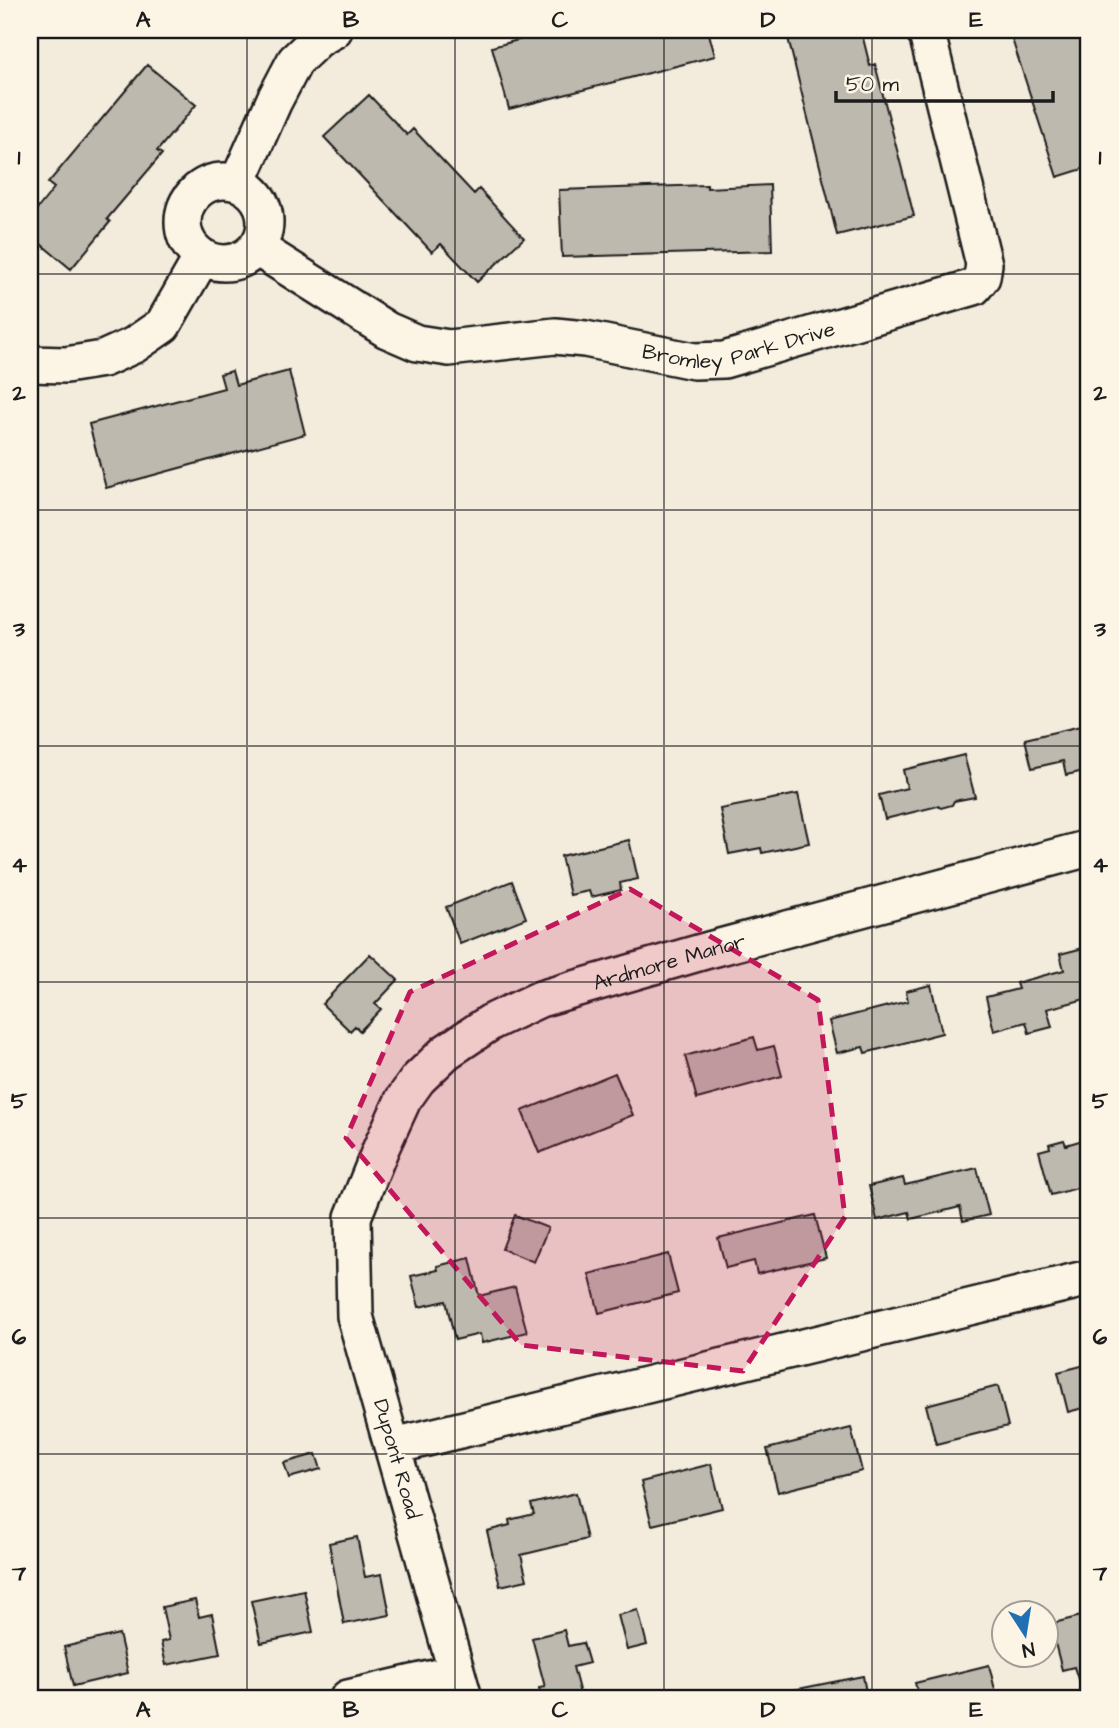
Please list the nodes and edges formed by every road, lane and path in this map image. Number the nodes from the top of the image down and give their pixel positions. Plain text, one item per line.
1 (334, 30) edge
2 (924, 30) edge
3 (237, 182) junction
4 (257, 248) junction
5 (202, 257) junction
6 (30, 364) edge
7 (1089, 848) edge
8 (354, 1217) joint
9 (1089, 1278) edge
10 (394, 1446) junction
11 (460, 1686) edge
12 (348, 1698) edge

1 - 3 street
2 - 4 street, Bromley Park Drive
3 - 4 street
3 - 5 street
4 - 5 street
5 - 6 street
7 - 8 street, Ardmore Manor
8 - 10 street, Dupont Road
9 - 10 street
10 - 11 street, Dupont Road
11 - 12 street

